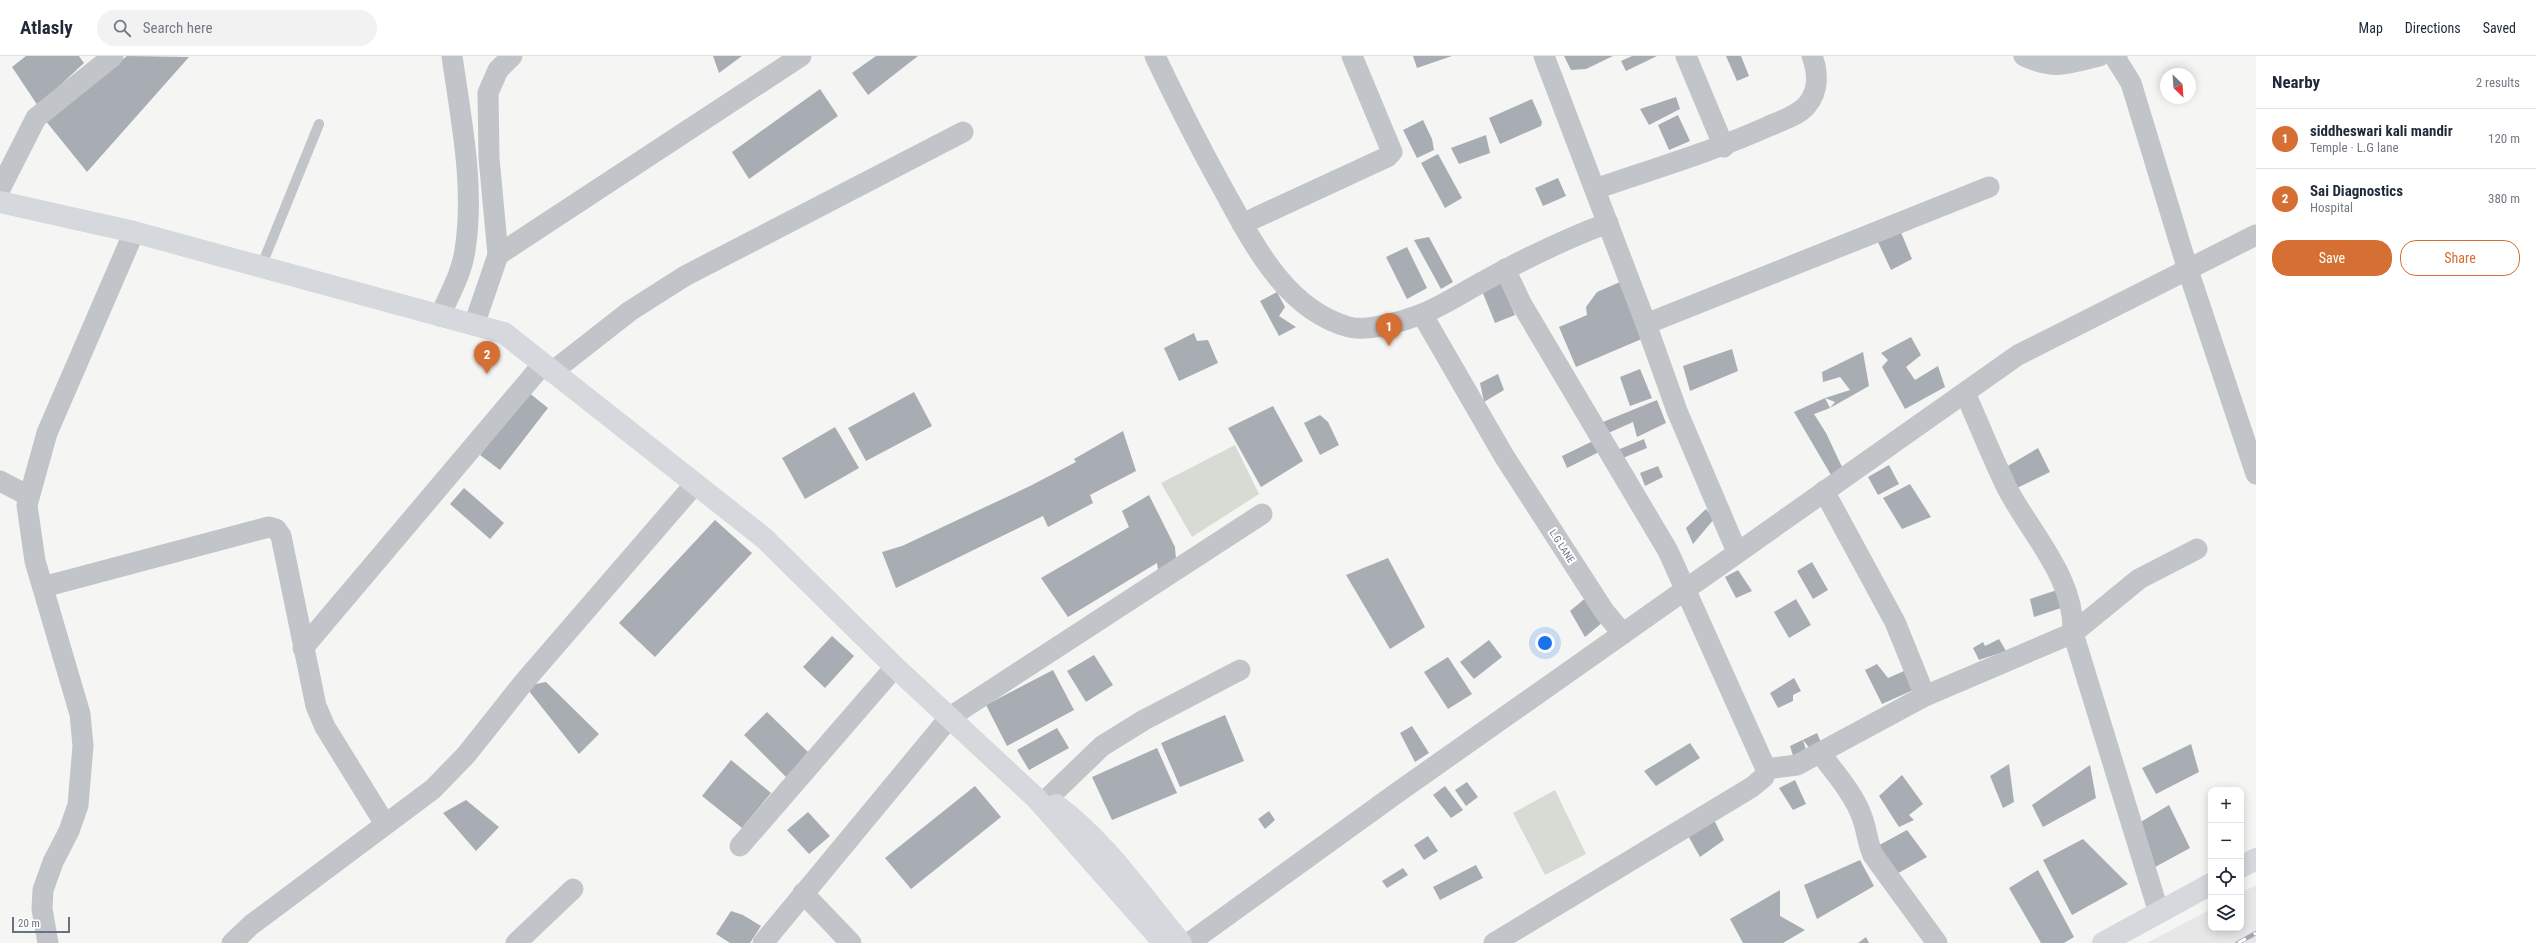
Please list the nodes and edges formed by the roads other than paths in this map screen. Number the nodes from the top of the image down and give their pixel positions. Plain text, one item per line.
1 (113, 56) edge
2 (452, 56) edge
3 (512, 56) edge
4 (801, 56) edge
5 (1155, 56) edge
6 (1352, 56) edge
7 (1544, 56) edge
8 (1686, 56) edge
9 (1812, 56) edge
10 (2024, 56) edge
11 (2108, 57) edge
12 (319, 124) dead end
13 (963, 132) dead end
14 (1724, 147) junction
15 (1989, 187) dead end
16 (0, 189) edge
17 (1595, 189) junction
18 (0, 202) edge
19 (1608, 223) junction
20 (1242, 224) junction
21 (134, 232) junction
22 (2256, 235) edge
23 (498, 255) junction
24 (261, 267) junction
25 (1505, 269) junction
26 (2188, 270) junction
27 (1422, 314) junction
28 (440, 316) junction
29 (1646, 324) junction
30 (474, 325) junction
31 (548, 368) junction
32 (1965, 393) junction
33 (2256, 474) edge
34 (0, 481) edge
35 (695, 484) junction
36 (1824, 490) junction
37 (29, 496) junction
38 (1262, 514) dead end
39 (2197, 549) dead end
40 (1737, 552) junction
41 (43, 587) junction
42 (1686, 591) junction
43 (2073, 633) junction
44 (1623, 634) junction
45 (303, 648) junction
46 (895, 667) junction
47 (1240, 670) dead end
48 (1925, 696) junction
49 (950, 717) junction
50 (1821, 754) junction
51 (1766, 769) junction
52 (1042, 798) junction
53 (385, 824) junction
54 (740, 846) dead end
55 (2256, 859) edge
56 (2244, 865) edge
57 (2208, 886) edge
58 (573, 889) dead end
59 (803, 892) junction
60 (2159, 913) junction
61 (48, 943) edge
62 (232, 943) edge
63 (516, 943) edge
64 (763, 943) edge
65 (851, 943) edge
66 (1164, 943) edge
67 (1181, 943) edge
68 (1190, 943) edge
69 (1494, 943) edge
70 (1937, 943) edge
71 (2103, 943) edge

1 - 16 street
2 - 28 street
3 - 23 street
4 - 23 street
5 - 20 street
6 - 20 street
7 - 17 street
8 - 14 street
9 - 14 street
10 - 11 street
11 - 26 street
12 - 24 lane
13 - 31 street
14 - 17 street
15 - 29 street
17 - 19 street
18 - 21 main road
19 - 25 street
19 - 29 street
20 - 27 street
21 - 24 main road
21 - 37 street
22 - 26 street
23 - 30 street
24 - 28 main road
25 - 27 street
25 - 42 street
26 - 32 street
26 - 33 street
27 - 44 street, L.G LANE
28 - 30 main road
29 - 40 street
30 - 31 main road
31 - 35 main road
31 - 45 street
32 - 36 street
32 - 43 street
34 - 37 street
35 - 46 main road
35 - 53 street
36 - 40 street
36 - 48 street
37 - 41 street
38 - 49 street
39 - 43 street
40 - 42 street
41 - 45 street
41 - 61 street
42 - 44 street
42 - 51 street
43 - 48 street
43 - 60 street
44 - 68 street
45 - 53 street
46 - 49 main road
46 - 54 street
47 - 52 street
48 - 50 street
49 - 52 main road
49 - 59 street
50 - 51 street
50 - 70 street
51 - 69 street
52 - 66 main road
52 - 67 main road
53 - 62 street
55 - 56 main road
57 - 60 main road
58 - 63 street
59 - 64 street
59 - 65 street
60 - 71 main road

